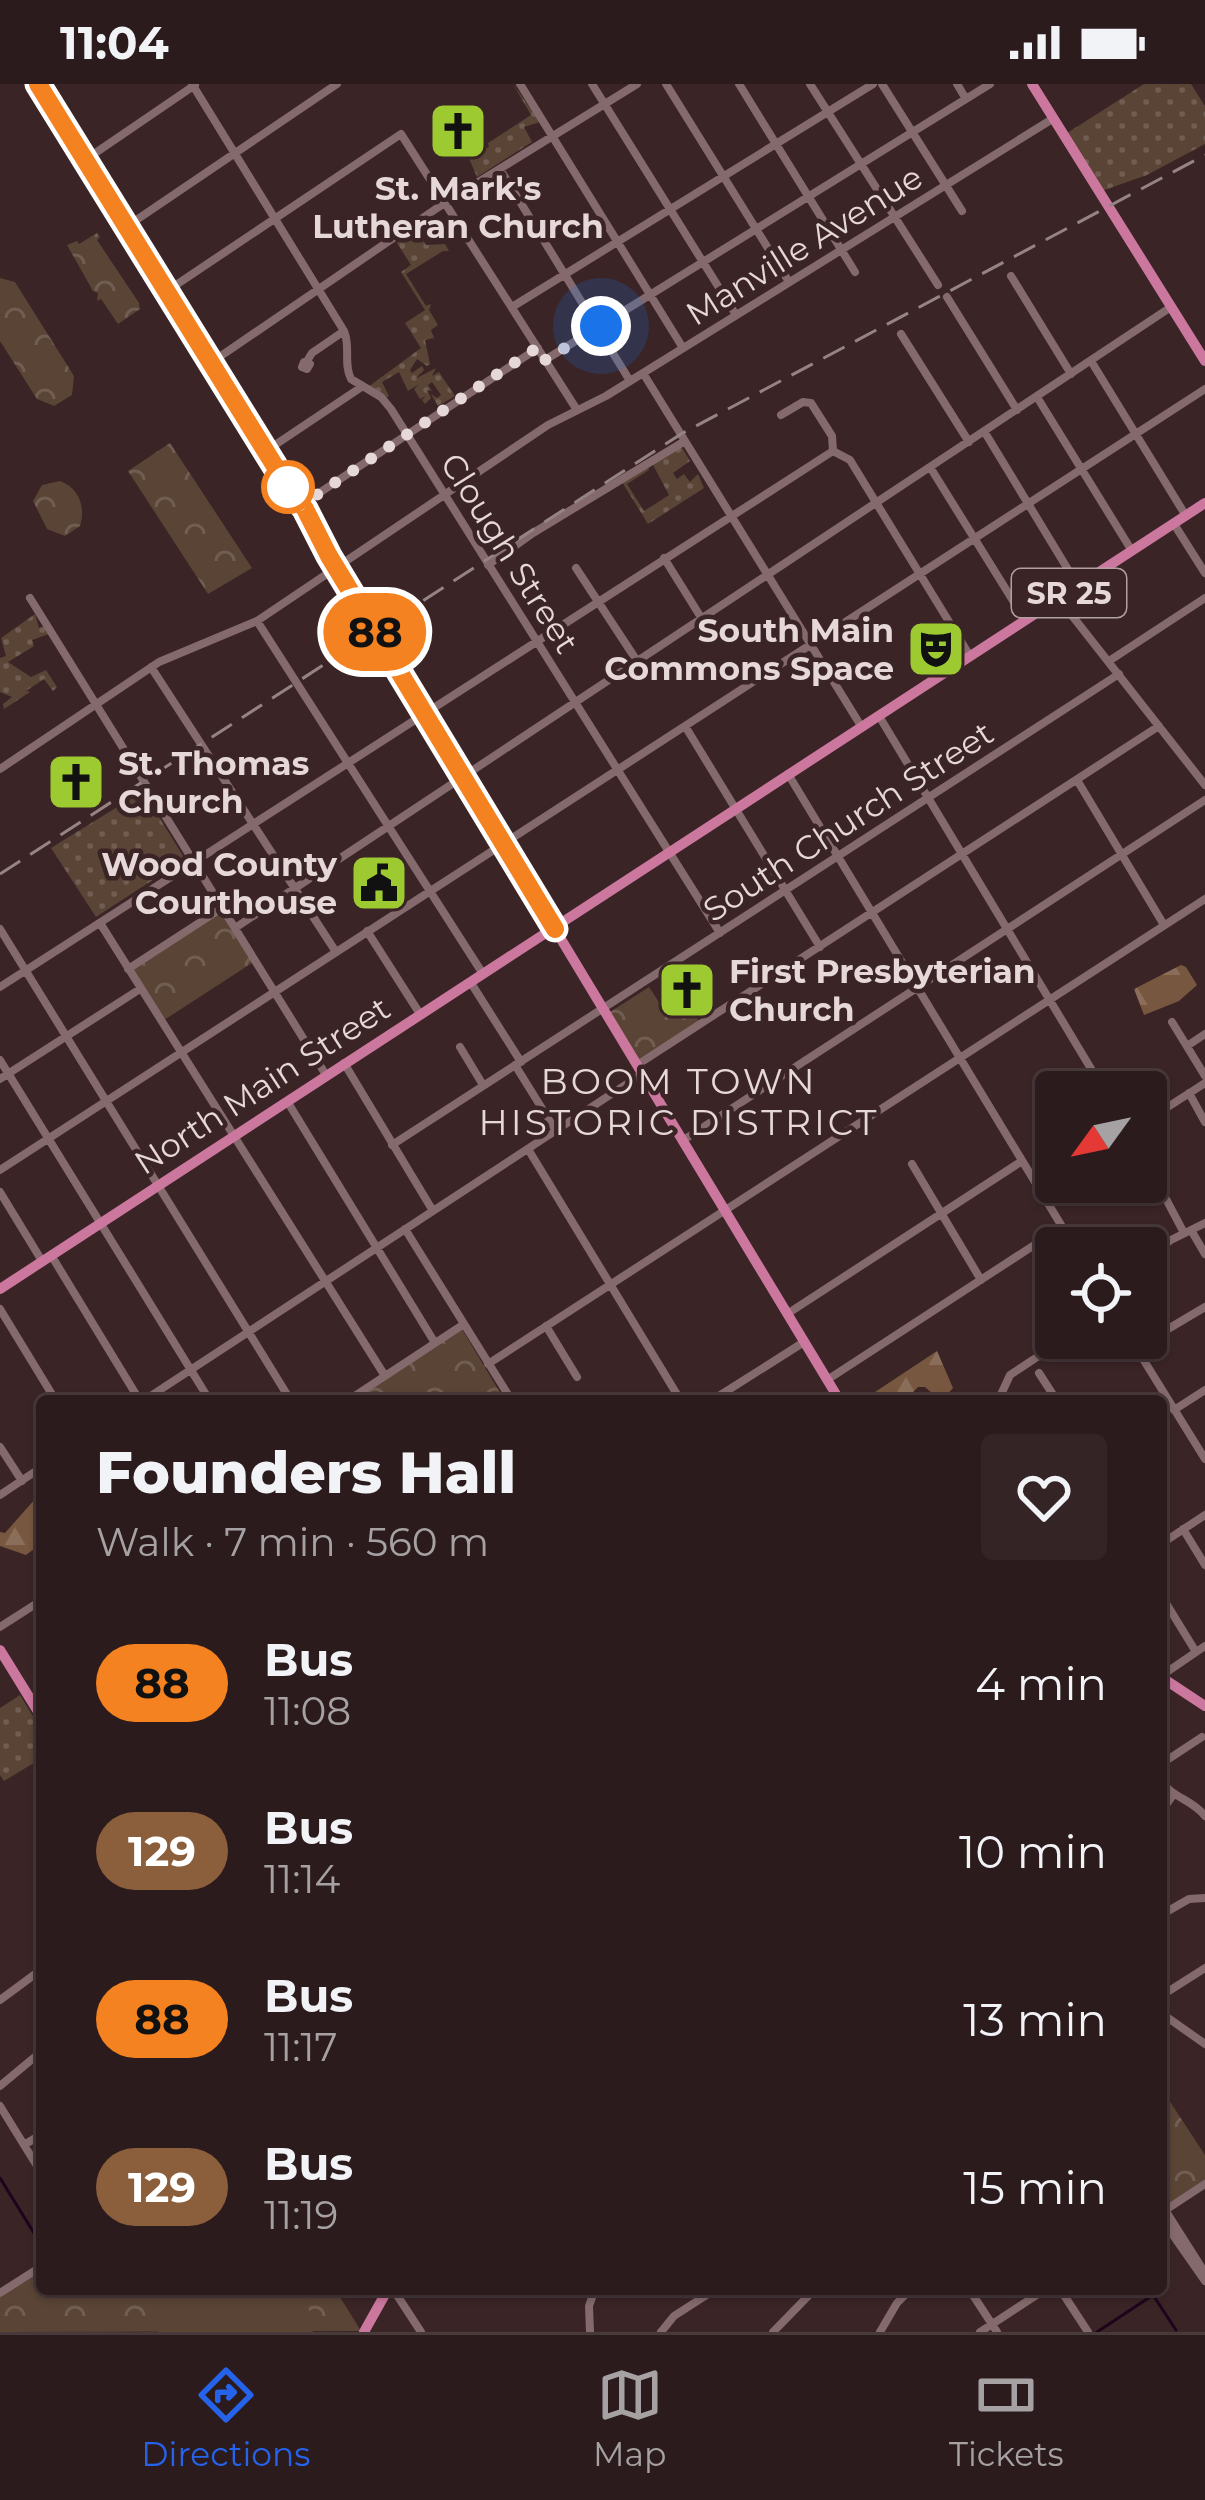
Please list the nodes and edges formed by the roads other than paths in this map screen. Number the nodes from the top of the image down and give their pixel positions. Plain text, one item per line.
1 (38, 84) edge
2 (337, 84) edge
3 (520, 84) edge
4 (592, 84) edge
5 (637, 84) edge
6 (666, 84) edge
7 (739, 84) edge
8 (810, 84) edge
9 (873, 84) edge
10 (882, 84) edge
11 (957, 84) edge
12 (990, 84) edge
13 (1032, 84) edge
14 (194, 85) edge
15 (966, 99) junction
16 (605, 104) junction
17 (827, 112) junction
18 (1054, 118) junction
19 (913, 132) junction
20 (552, 136) junction
21 (776, 144) junction
22 (235, 154) junction
23 (85, 160) junction
24 (860, 164) junction
25 (500, 169) junction
26 (723, 177) junction
27 (946, 186) junction
28 (808, 197) junction
29 (446, 202) junction
30 (670, 209) junction
31 (962, 211) dead end
32 (893, 218) junction
33 (275, 219) junction
34 (126, 227) junction
35 (756, 229) junction
36 (617, 242) junction
37 (842, 250) junction
38 (703, 262) junction
39 (855, 272) dead end
40 (565, 275) junction
41 (1011, 276) dead end
42 (789, 282) junction
43 (938, 285) dead end
44 (319, 288) junction
45 (167, 291) junction
46 (650, 295) junction
47 (947, 297) dead end
48 (512, 307) junction
49 (1172, 308) junction
50 (736, 315) junction
51 (598, 328) junction
52 (344, 331) junction
53 (901, 334) dead end
54 (538, 347) junction
55 (683, 348) junction
56 (545, 360) junction
57 (1091, 361) junction
58 (1205, 361) edge
59 (212, 362) junction
60 (307, 362) dead end
61 (643, 373) junction
62 (1071, 374) junction
63 (630, 381) junction
64 (360, 388) junction
65 (1205, 389) edge
66 (1037, 397) junction
67 (577, 410) junction
68 (1017, 410) junction
69 (781, 415) dead end
70 (984, 431) junction
71 (407, 434) junction
72 (1136, 434) junction
73 (685, 441) junction
74 (969, 442) junction
75 (266, 451) junction
76 (833, 451) junction
77 (930, 467) junction
78 (1083, 470) junction
79 (444, 495) junction
80 (877, 502) junction
81 (1205, 503) edge
82 (1029, 505) junction
83 (300, 506) junction
84 (730, 514) junction
85 (1180, 520) junction
86 (974, 540) junction
87 (1132, 551) junction
88 (664, 558) junction
89 (488, 565) junction
90 (335, 566) junction
91 (576, 568) dead end
92 (1205, 573) edge
93 (920, 575) junction
94 (768, 576) junction
95 (1078, 586) junction
96 (30, 598) dead end
97 (1205, 598) edge
98 (1059, 599) junction
99 (598, 601) junction
100 (702, 619) junction
101 (1025, 620) junction
102 (257, 621) junction
103 (536, 641) junction
104 (811, 645) junction
105 (970, 656) junction
106 (637, 661) junction
107 (1109, 661) junction
108 (151, 667) junction
109 (1119, 674) junction
110 (576, 702) junction
111 (96, 704) junction
112 (425, 712) junction
113 (878, 715) junction
114 (685, 726) junction
115 (861, 726) junction
116 (1159, 726) junction
117 (347, 762) junction
118 (0, 769) edge
119 (618, 770) junction
120 (788, 774) junction
121 (463, 778) junction
122 (1077, 780) junction
123 (1205, 785) edge
124 (928, 798) junction
125 (1205, 800) edge
126 (734, 809) junction
127 (252, 824) junction
128 (390, 827) junction
129 (503, 844) junction
130 (671, 851) junction
131 (962, 854) junction
132 (1122, 855) junction
133 (838, 857) junction
134 (194, 861) junction
135 (295, 890) junction
136 (430, 890) junction
137 (784, 891) junction
138 (1205, 898) edge
139 (222, 908) junction
140 (873, 913) junction
141 (100, 923) junction
142 (1164, 925) junction
143 (235, 928) junction
144 (0, 929) edge
145 (555, 929) junction
146 (1006, 930) junction
147 (367, 932) junction
148 (720, 933) junction
149 (820, 947) junction
150 (336, 952) junction
151 (128, 969) junction
152 (26, 970) junction
153 (484, 975) junction
154 (471, 983) junction
155 (0, 987) edge
156 (917, 988) junction
157 (140, 989) junction
158 (275, 992) junction
159 (1049, 1000) junction
160 (602, 1008) junction
161 (420, 1014) junction
162 (1172, 1022) dead end
163 (1205, 1034) edge
164 (67, 1036) junction
165 (1186, 1046) junction
166 (460, 1047) dead end
167 (181, 1054) junction
168 (960, 1058) junction
169 (0, 1060) edge
170 (344, 1063) junction
171 (518, 1063) junction
172 (640, 1070) junction
173 (1092, 1071) edge
174 (326, 1075) junction
175 (4, 1076) edge
176 (1205, 1080) edge
177 (483, 1085) junction
178 (1189, 1094) junction
179 (107, 1101) junction
180 (286, 1101) junction
181 (1167, 1108) edge
182 (1205, 1122) edge
183 (556, 1131) junction
184 (233, 1136) junction
185 (48, 1139) junction
186 (682, 1141) junction
187 (392, 1145) junction
188 (528, 1149) junction
189 (1022, 1161) junction
190 (912, 1164) dead end
191 (0, 1170) edge
192 (159, 1184) junction
193 (0, 1192) edge
194 (1167, 1197) edge
195 (433, 1211) junction
196 (725, 1211) junction
197 (942, 1213) junction
198 (101, 1223) junction
199 (1205, 1223) edge
200 (1062, 1227) edge
201 (405, 1229) junction
202 (1187, 1232) junction
203 (1035, 1245) edge
204 (1167, 1246) edge
205 (377, 1248) junction
206 (1205, 1253) edge
207 (47, 1258) junction
208 (982, 1280) junction
209 (326, 1281) junction
210 (610, 1285) junction
211 (0, 1288) edge
212 (1205, 1307) edge
213 (0, 1309) edge
214 (787, 1314) junction
215 (464, 1324) junction
216 (546, 1326) junction
217 (1167, 1330) edge
218 (249, 1331) junction
219 (803, 1342) junction
220 (435, 1343) junction
221 (1035, 1359) edge
222 (1039, 1359) edge
223 (1143, 1359) edge
224 (488, 1364) junction
225 (1026, 1365) junction
226 (191, 1369) junction
227 (1039, 1372) junction
228 (385, 1376) junction
229 (578, 1377) dead end
230 (827, 1380) junction
231 (1205, 1390) edge
232 (52, 1395) edge
233 (138, 1395) edge
234 (151, 1395) edge
235 (206, 1395) edge
236 (288, 1395) edge
237 (356, 1395) edge
238 (508, 1395) edge
239 (677, 1395) edge
240 (720, 1395) edge
241 (836, 1395) edge
242 (1000, 1395) edge
243 (1053, 1395) edge
244 (1165, 1395) edge
245 (1167, 1399) edge
246 (1174, 1410) junction
247 (0, 1447) edge
248 (1205, 1459) edge
249 (36, 1471) edge
250 (22, 1481) junction
251 (0, 1495) edge
252 (1205, 1515) edge
253 (1183, 1529) junction
254 (1167, 1540) edge
255 (1205, 1565) edge
256 (1167, 1603) edge
257 (36, 1604) edge
258 (0, 1627) edge
259 (1201, 1649) edge
260 (0, 1650) edge
261 (1167, 1672) edge
262 (1167, 1680) edge
263 (36, 1696) edge
264 (1205, 1706) edge
265 (1204, 1736) edge
266 (1167, 1760) edge
267 (1167, 1788) edge
268 (1173, 1795) junction
269 (1167, 1804) edge
270 (1205, 1816) edge
271 (1205, 1898) edge
272 (1167, 1912) edge
273 (1205, 1968) edge
274 (36, 1974) edge
275 (1167, 1992) edge
276 (0, 2000) edge
277 (1167, 2017) edge
278 (1205, 2044) edge
279 (36, 2055) edge
280 (0, 2086) edge
281 (0, 2106) edge
282 (36, 2138) edge
283 (24, 2145) junction
284 (36, 2164) edge
285 (1205, 2184) edge
286 (1167, 2211) edge
287 (1167, 2221) edge
288 (36, 2270) edge
289 (1201, 2272) edge
290 (0, 2293) edge
291 (386, 2295) edge
292 (394, 2295) edge
293 (593, 2295) edge
294 (707, 2295) edge
295 (809, 2295) edge
296 (907, 2295) edge
297 (973, 2295) edge
298 (1038, 2295) edge
299 (1064, 2295) edge
300 (994, 2328) edge
301 (364, 2332) edge
302 (421, 2332) edge
303 (590, 2332) edge
304 (661, 2332) edge
305 (773, 2332) edge
306 (880, 2332) edge
307 (980, 2332) edge
308 (1088, 2332) edge

1 - 23 main road
2 - 22 street
3 - 20 street
4 - 16 street
5 - 16 street
6 - 26 street
7 - 21 street
8 - 17 street
9 - 17 street
10 - 19 street
11 - 15 street
12 - 15 street
13 - 18 main road
14 - 22 street
14 - 23 street
15 - 19 street
16 - 20 street
16 - 30 street
17 - 21 street
17 - 24 street
18 - 27 street, Manville Avenue
18 - 49 main road
19 - 24 street
19 - 27 street
20 - 25 street
20 - 36 street
21 - 26 street
21 - 28 street
22 - 33 street
22 - 34 street
23 - 34 main road
24 - 28 street
24 - 32 street
25 - 29 street
25 - 40 street
26 - 30 street
26 - 35 street
27 - 31 street
27 - 32 street, Manville Avenue
28 - 35 street
28 - 37 street
29 - 33 street
29 - 44 street
29 - 48 street
30 - 36 street
30 - 38 street
32 - 37 street, Manville Avenue
32 - 43 street
33 - 44 street
33 - 45 street
34 - 45 main road
35 - 38 street
35 - 42 street
36 - 40 street
36 - 46 street
37 - 39 street
37 - 42 street, Manville Avenue
38 - 46 street
38 - 50 street
40 - 48 street
40 - 51 street
41 - 62 street
42 - 50 street, Manville Avenue
44 - 52 street
44 - 59 street
45 - 59 main road
46 - 51 street
46 - 55 street
47 - 68 street
48 - 54 street
49 - 57 street
49 - 58 main road
50 - 55 street, Manville Avenue
51 - 56 street
51 - 63 street
52 - 60 street
52 - 64 street
53 - 74 street
54 - 56 street
54 - 71 street
55 - 61 street, Manville Avenue
56 - 67 street
57 - 62 street
57 - 72 street
59 - 75 main road
61 - 63 street, Manville Avenue
61 - 73 street
62 - 66 street
63 - 67 street, Manville Avenue
64 - 71 street, Clough Street
64 - 75 street
65 - 72 street
66 - 68 street
66 - 78 street
67 - 79 street, Manville Avenue
68 - 70 street
69 - 76 street
70 - 74 street
70 - 82 street
71 - 79 street, Clough Street
71 - 83 street
72 - 78 street
72 - 85 street
73 - 84 street
73 - 89 street
74 - 77 street
75 - 83 main road
76 - 80 street
76 - 84 street
77 - 80 street
77 - 86 street
78 - 82 street
78 - 87 street
79 - 89 street, Clough Street
79 - 90 street, Manville Avenue
80 - 93 street
80 - 94 street
81 - 85 main road, SR 25
82 - 86 street
82 - 95 street
83 - 90 main road
84 - 88 street
84 - 94 street
85 - 87 main road, SR 25
85 - 92 street
86 - 93 street
86 - 101 street
87 - 95 main road, SR 25
88 - 99 street
88 - 100 street
89 - 103 street, Clough Street
90 - 102 street, Manville Avenue
90 - 112 main road
91 - 99 street
93 - 104 street
93 - 105 street
94 - 100 street
94 - 104 street
95 - 98 main road, SR 25
96 - 111 street
97 - 107 street
98 - 101 main road, SR 25
98 - 107 street
99 - 103 street
99 - 106 street
100 - 106 street
101 - 105 main road, SR 25
102 - 108 street, Manville Avenue
102 - 117 street
103 - 110 street, Clough Street
103 - 112 street
104 - 114 street
104 - 115 street
105 - 113 main road, SR 25
106 - 110 street
107 - 109 street
108 - 111 street, Manville Avenue
108 - 127 street
109 - 116 street
109 - 124 street, South Church Street
110 - 119 street, Clough Street
110 - 121 street
111 - 118 street, Manville Avenue
111 - 134 street
112 - 117 street
112 - 121 main road
113 - 115 main road, SR 25
113 - 124 street
114 - 119 street
114 - 126 street
115 - 120 main road, SR 25
116 - 122 street
116 - 123 street
117 - 127 street
117 - 128 street
119 - 129 street
119 - 130 street, Clough Street
120 - 126 main road, SR 25
120 - 133 street
121 - 128 street
121 - 129 main road
122 - 131 street
122 - 132 street
124 - 131 street
124 - 133 street, South Church Street
125 - 132 street
126 - 130 main road, SR 25
126 - 137 street
127 - 134 street
127 - 135 street
128 - 135 street
128 - 136 street
129 - 136 street
129 - 145 main road
130 - 145 main road, SR 25
130 - 148 street, Clough Street
131 - 140 street
131 - 146 street
132 - 142 street
132 - 146 street
133 - 137 street, South Church Street
133 - 140 street
134 - 139 street
134 - 141 street
135 - 143 street
135 - 150 street
136 - 147 street
136 - 153 street
137 - 148 street, South Church Street
137 - 149 street
138 - 142 street
139 - 143 street
139 - 151 street
140 - 149 street
140 - 156 street
141 - 151 street
141 - 152 street
142 - 159 street
143 - 158 street
144 - 152 street
145 - 153 main road, North Main Street
145 - 160 main road
146 - 156 street
146 - 159 street
147 - 150 street
147 - 161 street
148 - 160 street, South Church Street
149 - 172 street
150 - 158 street
151 - 157 street
152 - 155 street
152 - 164 street
153 - 154 main road, North Main Street
154 - 161 main road, North Main Street
154 - 171 street
156 - 168 street
156 - 186 street
157 - 164 street
157 - 167 street
158 - 167 street
158 - 174 street
159 - 168 street
159 - 173 street
160 - 171 street, South Church Street
160 - 172 main road
161 - 170 main road, North Main Street
162 - 165 street
163 - 165 street
164 - 175 street
164 - 179 street
165 - 176 street
166 - 177 street
167 - 179 street
167 - 184 street
168 - 189 street
168 - 196 street
169 - 175 street
170 - 174 main road, North Main Street
170 - 187 street
171 - 177 street, South Church Street
171 - 183 street
172 - 183 street
172 - 186 main road
174 - 180 main road, North Main Street
175 - 185 street
176 - 178 street
177 - 187 street, South Church Street
178 - 181 street
178 - 182 street
179 - 185 street
179 - 192 street
180 - 184 main road, North Main Street
180 - 205 street
183 - 188 street
184 - 192 main road, North Main Street
184 - 209 street
185 - 191 street
185 - 198 street
186 - 196 main road
187 - 195 street
188 - 195 street
188 - 210 street
189 - 197 street
189 - 200 street
190 - 197 street
192 - 198 main road, North Main Street
192 - 218 street
193 - 207 street
194 - 202 street
195 - 201 street
196 - 210 street
196 - 214 main road
197 - 208 street
197 - 214 street
198 - 207 main road, North Main Street
198 - 226 street
199 - 202 street
201 - 205 street
201 - 215 street
202 - 204 street
202 - 206 street
203 - 208 street
205 - 209 street
205 - 220 street
207 - 211 main road, North Main Street
207 - 233 street
208 - 230 street
209 - 218 street
209 - 228 street
210 - 216 street
210 - 239 street
212 - 217 street
213 - 232 street
214 - 219 main road
215 - 220 street
215 - 224 street
216 - 224 street
216 - 229 street
218 - 226 street
218 - 236 street
219 - 230 main road
219 - 240 street
220 - 228 street
221 - 225 street
222 - 227 street
223 - 244 street
224 - 238 street
225 - 227 street
225 - 242 street
226 - 234 street
226 - 235 street
227 - 243 street
228 - 237 street
230 - 241 main road
231 - 246 street
245 - 246 street
246 - 248 street
247 - 250 street
249 - 250 street
250 - 251 street
252 - 253 street
253 - 254 street
253 - 255 street
256 - 259 street
257 - 258 street
259 - 261 street
260 - 263 main road
262 - 264 main road
265 - 266 street
267 - 268 street
268 - 269 street
268 - 270 street
271 - 272 street
273 - 275 street
274 - 276 street
277 - 278 street
279 - 280 street
281 - 283 street
282 - 283 street
283 - 284 street
285 - 286 street
287 - 289 street
288 - 290 street
291 - 301 main road
292 - 302 street
293 - 303 street
294 - 304 street
295 - 305 street
296 - 306 street
297 - 300 street
298 - 300 street
299 - 308 street
300 - 307 street

